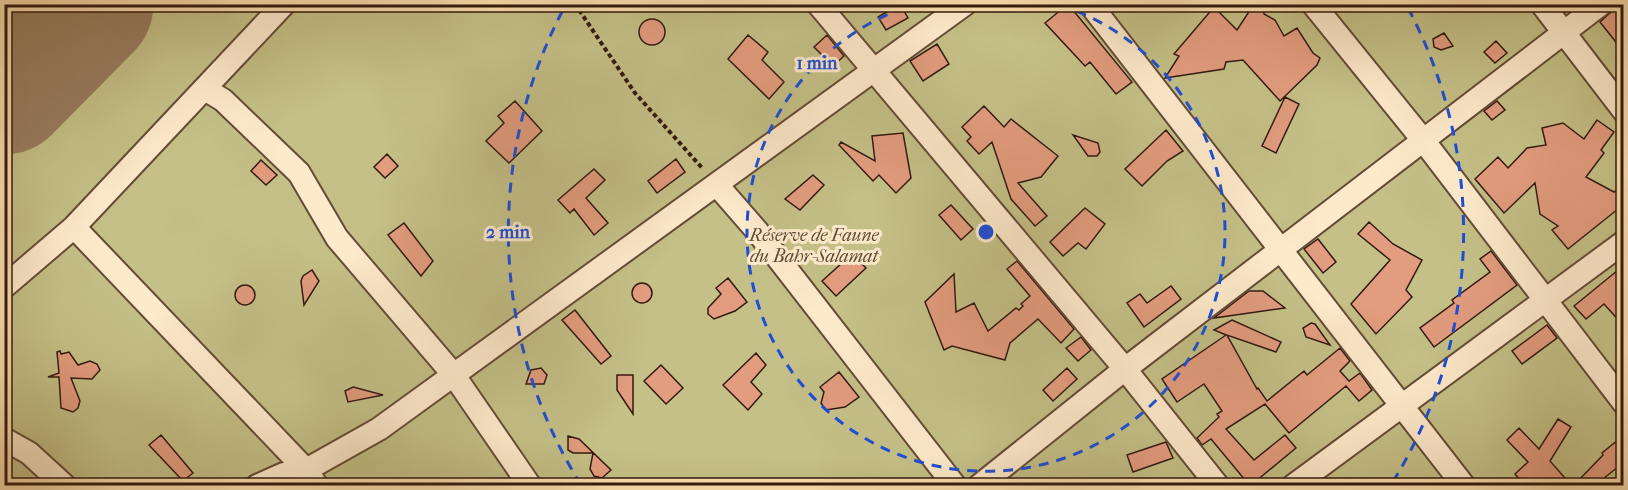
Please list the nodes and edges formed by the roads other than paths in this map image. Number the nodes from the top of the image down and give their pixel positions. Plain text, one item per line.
1 (284, 4) edge
2 (818, 4) edge
3 (965, 4) edge
4 (1090, 4) edge
5 (1313, 4) edge
6 (1542, 4) edge
7 (1601, 4) edge
8 (1564, 33) junction
9 (874, 69) junction
10 (205, 88) junction
11 (1623, 111) edge
12 (1423, 140) junction
13 (717, 185) junction
14 (74, 227) junction
15 (1623, 242) edge
16 (1281, 250) junction
17 (4, 287) edge
18 (1546, 301) junction
19 (1125, 369) junction
20 (453, 374) junction
21 (1623, 403) edge
22 (1401, 404) junction
23 (4, 439) edge
24 (312, 478) edge
25 (65, 486) edge
26 (257, 486) edge
27 (530, 486) edge
28 (955, 486) edge
29 (979, 486) edge
30 (1218, 486) edge
31 (1293, 486) edge
32 (1464, 486) edge

1 - 10 street
2 - 9 street
3 - 9 street
4 - 16 street
5 - 12 street
6 - 8 street
7 - 8 street
8 - 11 street
8 - 12 street
9 - 13 street
9 - 19 street
10 - 14 street
10 - 20 street
12 - 16 street
12 - 18 street
13 - 20 street
13 - 28 street
14 - 17 street
14 - 24 street
15 - 18 street
16 - 19 street
16 - 22 street
18 - 21 street
18 - 22 street
19 - 29 street
19 - 30 street
20 - 24 street
20 - 27 street
22 - 31 street
22 - 32 street
23 - 25 street
24 - 26 street

